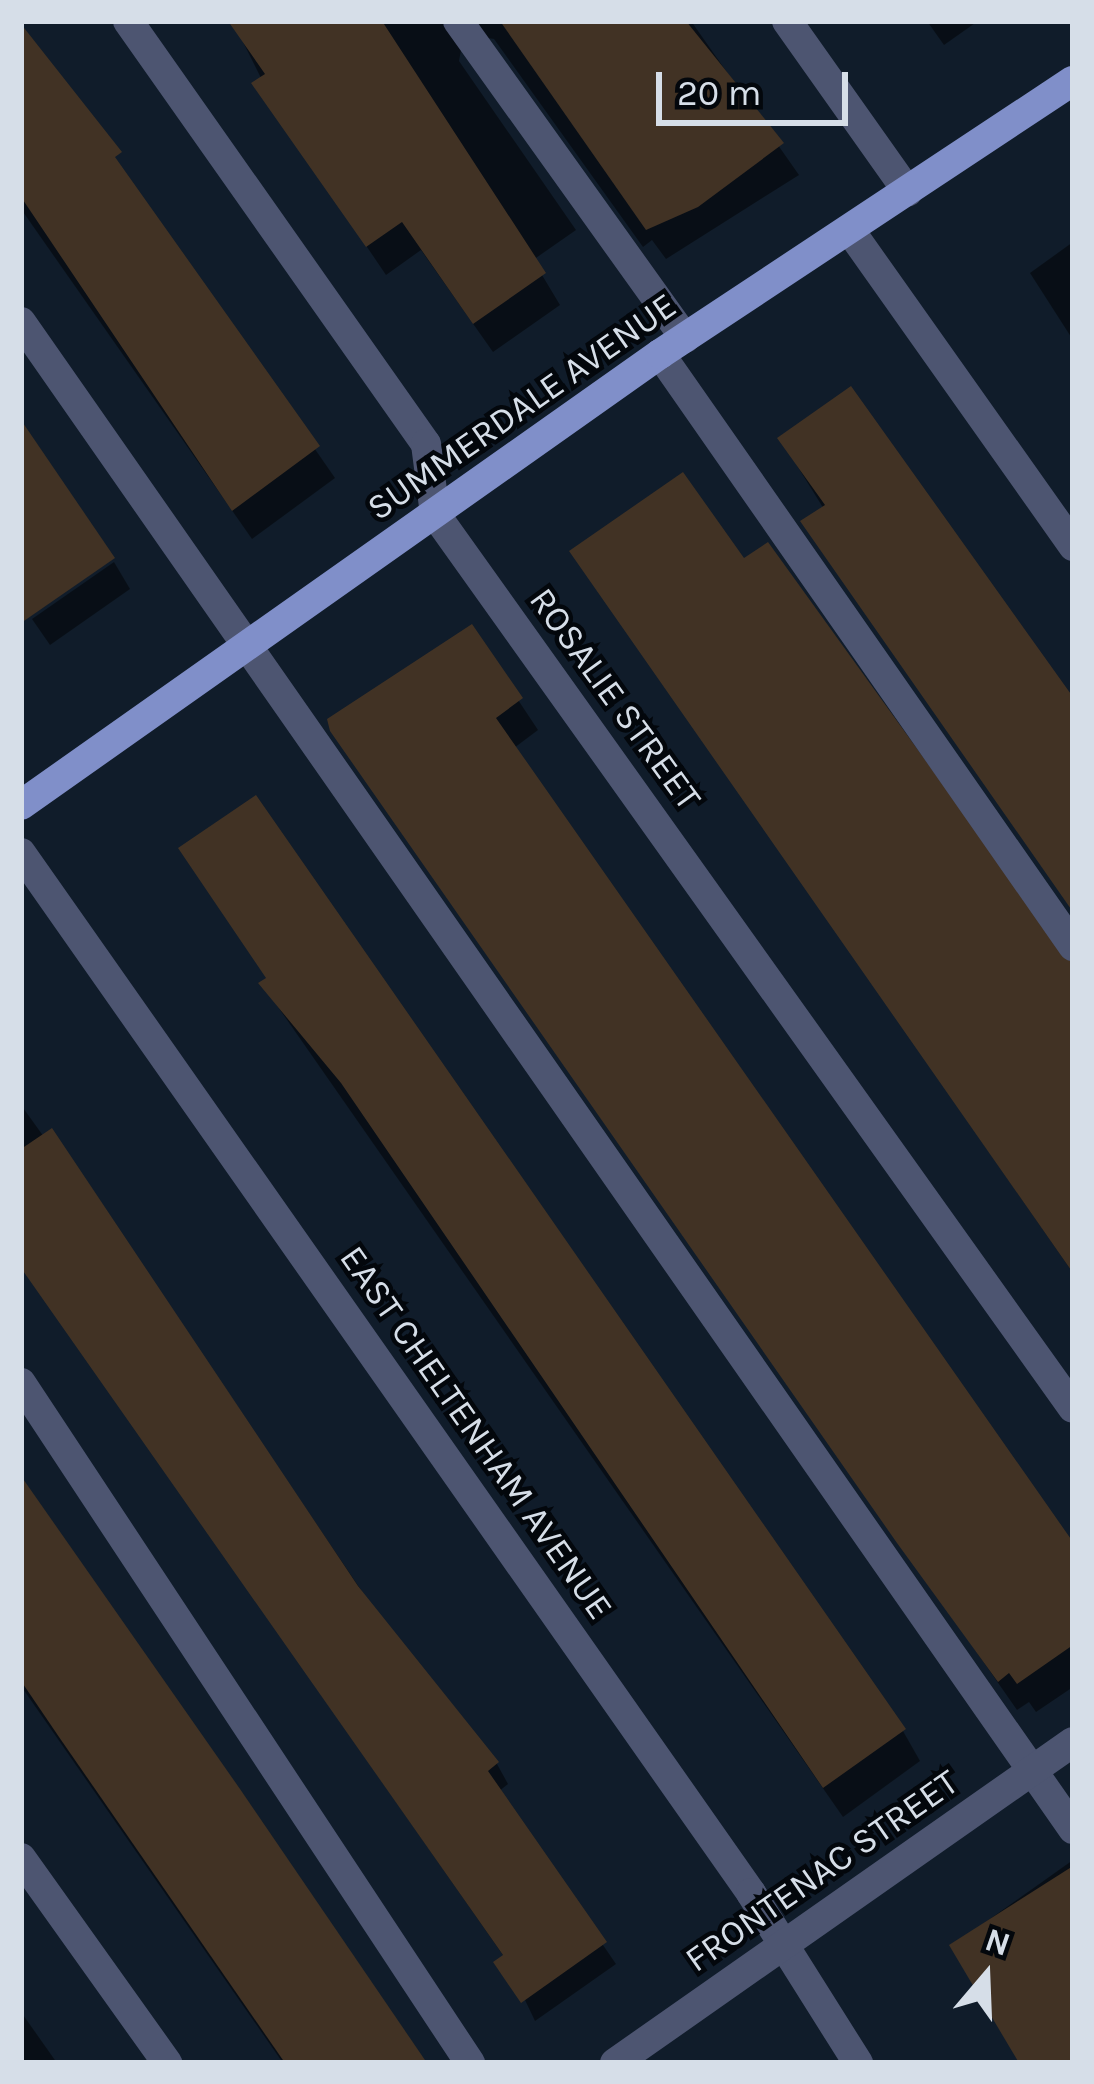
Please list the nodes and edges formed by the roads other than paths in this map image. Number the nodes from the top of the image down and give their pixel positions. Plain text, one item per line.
1 (128, 21) edge
2 (458, 21) edge
3 (787, 21) edge
4 (1073, 80) edge
5 (908, 192) junction
6 (851, 232) junction
7 (21, 322) edge
8 (672, 346) junction
9 (436, 514) junction
10 (1073, 545) edge
11 (249, 651) junction
12 (21, 805) edge
13 (21, 853) edge
14 (1073, 946) edge
15 (21, 1383) edge
16 (1073, 1408) edge
17 (1073, 1742) edge
18 (1036, 1768) junction
19 (1073, 1829) edge
20 (21, 1858) edge
21 (786, 1943) junction
22 (166, 2063) edge
23 (470, 2063) edge
24 (615, 2063) edge
25 (858, 2063) edge

1 - 9 street, ROSALIE STREET
2 - 8 street
3 - 5 street
4 - 5 main road, SUMMERDALE AVENUE
5 - 6 main road, SUMMERDALE AVENUE
6 - 8 main road, SUMMERDALE AVENUE
6 - 10 street
7 - 11 street
8 - 9 main road, SUMMERDALE AVENUE
8 - 14 street
9 - 11 main road, SUMMERDALE AVENUE
9 - 16 street, ROSALIE STREET
11 - 12 main road, SUMMERDALE AVENUE
11 - 18 street
13 - 21 street, EAST CHELTENHAM AVENUE
15 - 23 street
17 - 18 street, FRONTENAC STREET
18 - 19 street
18 - 21 street, FRONTENAC STREET
20 - 22 street
21 - 24 street, FRONTENAC STREET
21 - 25 street, EAST CHELTENHAM AVENUE

